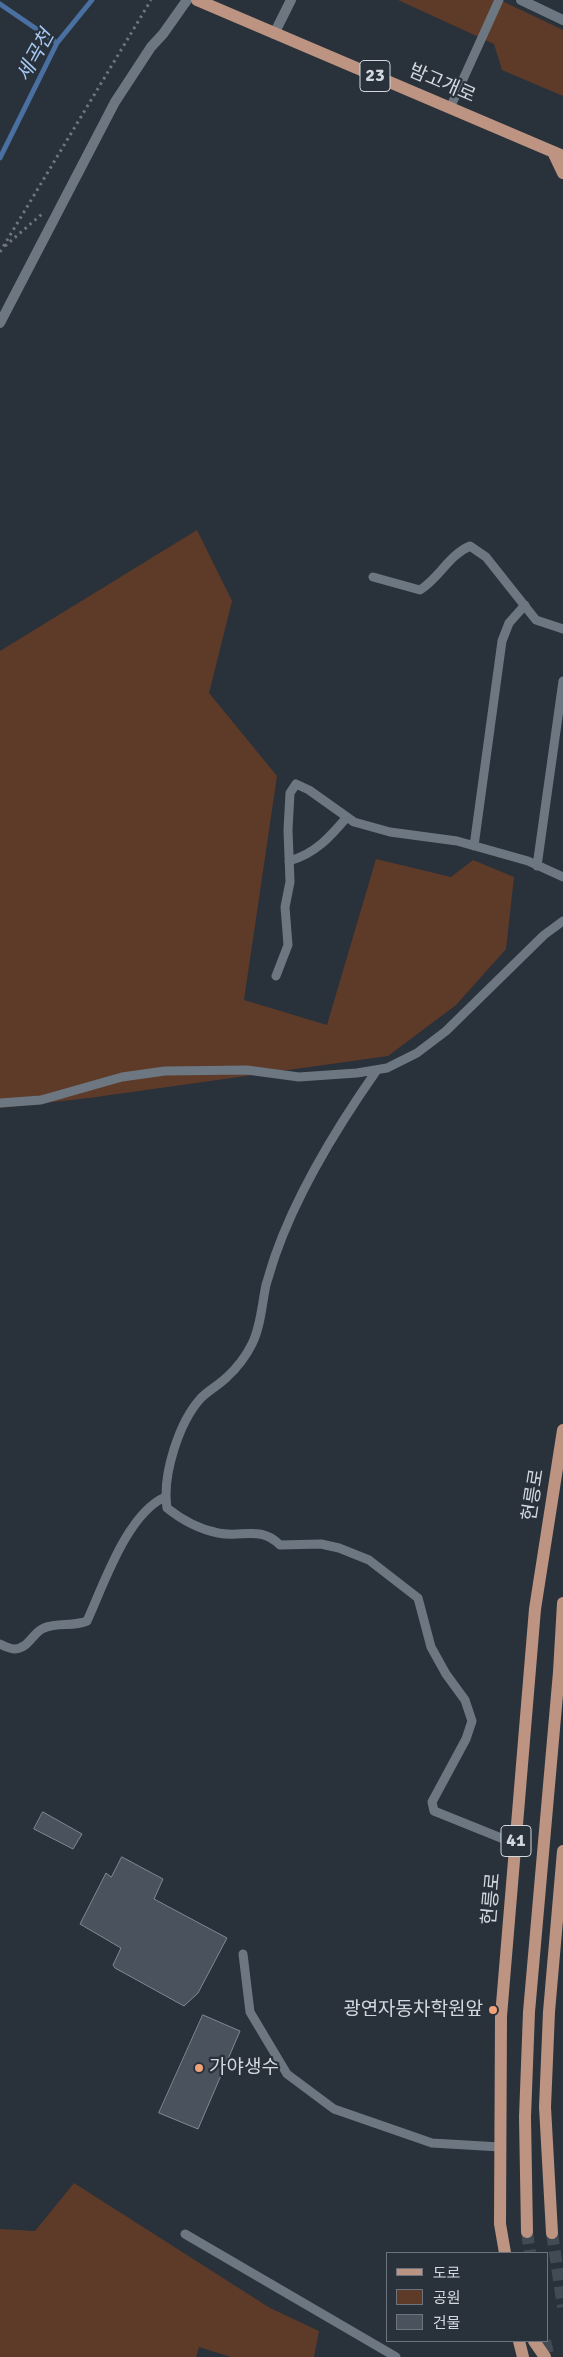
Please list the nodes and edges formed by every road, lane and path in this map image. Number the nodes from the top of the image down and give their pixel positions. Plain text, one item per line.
1 (152, 0) edge
2 (187, 0) edge
3 (197, 0) edge
4 (291, 0) edge
5 (499, 0) edge
6 (521, 0) edge
7 (563, 20) edge
8 (274, 34) junction
9 (450, 108) junction
10 (560, 152) edge
11 (563, 173) edge
12 (44, 212) dead end
13 (2, 248) junction
14 (0, 252) edge
15 (0, 323) edge
16 (373, 577) dead end
17 (524, 605) junction
18 (563, 629) edge
19 (563, 681) edge
20 (346, 817) junction
21 (474, 846) junction
22 (289, 862) junction
23 (538, 866) junction
24 (563, 877) edge
25 (563, 921) edge
26 (276, 976) dead end
27 (377, 1070) junction
28 (0, 1103) edge
29 (563, 1430) edge
30 (165, 1497) junction
31 (563, 1603) edge
32 (0, 1644) edge
33 (516, 1844) junction
34 (563, 1851) edge
35 (243, 1954) dead end
36 (500, 2147) junction
37 (528, 2232) tunnel mouth
38 (552, 2233) tunnel mouth
39 (185, 2234) dead end
40 (505, 2252) edge
41 (535, 2342) edge
42 (396, 2357) edge
43 (546, 2357) edge

1 - 13 path
2 - 15 street
3 - 8 main road, 밤고개로 / 23
4 - 8 street
5 - 9 lane
6 - 7 street
8 - 9 main road, 밤고개로 / 23
9 - 10 main road, 밤고개로 / 23
10 - 11 main road
12 - 13 path
13 - 14 path
16 - 17 lane
17 - 18 lane
17 - 21 lane
19 - 23 lane
20 - 21 lane
20 - 22 lane
20 - 22 lane
21 - 23 lane
22 - 26 lane
23 - 24 lane
25 - 27 lane
27 - 28 lane
27 - 30 lane
29 - 33 main road, 헌릉로 / 41
30 - 32 lane
30 - 33 lane
31 - 37 main road
33 - 36 main road, 헌릉로 / 41
34 - 38 main road
35 - 36 lane
36 - 40 main road, 헌릉로 / 41
39 - 42 lane
41 - 43 main road

